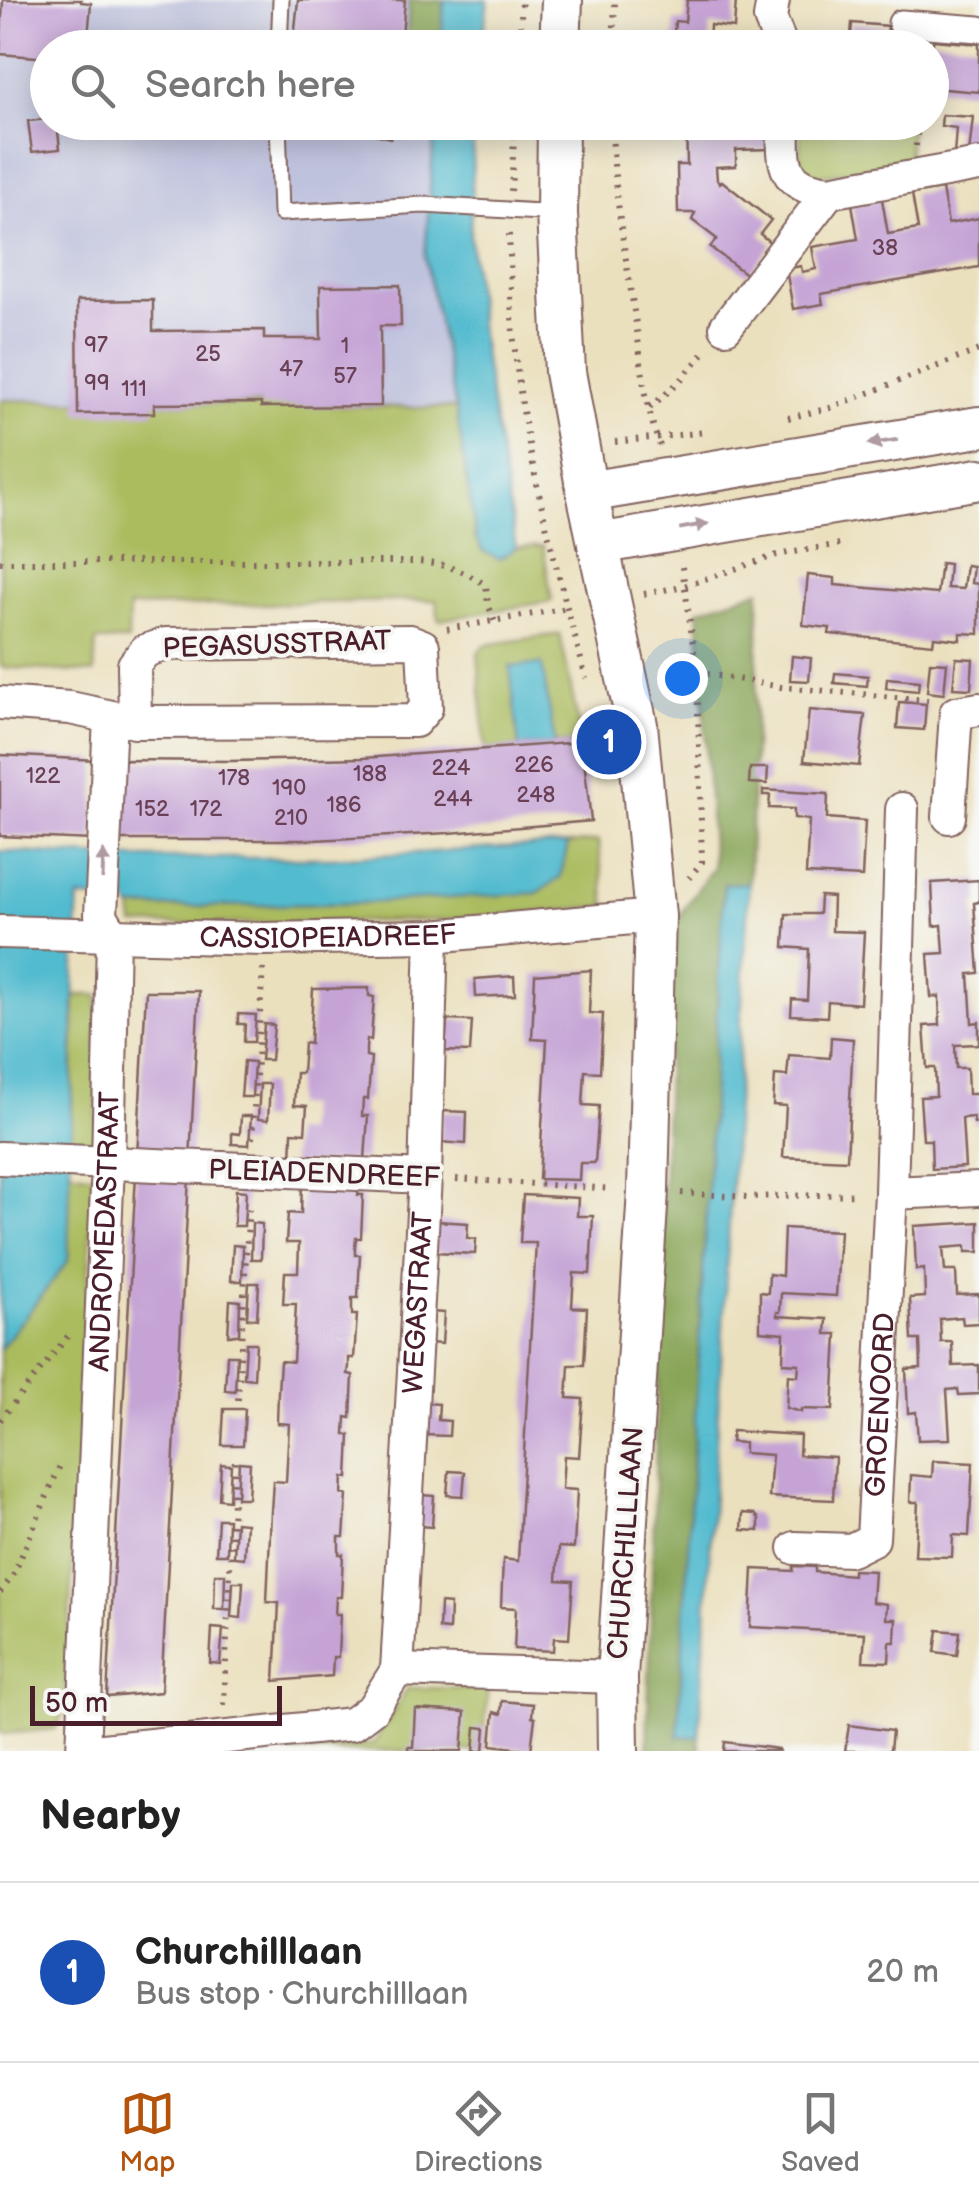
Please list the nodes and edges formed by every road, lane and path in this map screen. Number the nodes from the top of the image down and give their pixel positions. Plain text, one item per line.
1 (281, 0) edge
2 (522, 0) edge
3 (562, 0) edge
4 (615, 0) edge
5 (773, 0) edge
6 (901, 22) dead end
7 (979, 29) edge
8 (280, 30) edge
9 (520, 30) edge
10 (561, 30) edge
11 (614, 30) edge
12 (775, 30) edge
13 (278, 140) edge
14 (558, 140) edge
15 (613, 140) edge
16 (783, 140) edge
17 (979, 165) edge
18 (829, 192) junction
19 (557, 213) junction
20 (726, 327) joint
21 (979, 350) edge
22 (649, 409) junction
23 (778, 420) dead end
24 (979, 427) edge
25 (709, 432) dead end
26 (979, 479) edge
27 (587, 492) junction
28 (677, 529) junction
29 (850, 542) dead end
30 (598, 544) junction
31 (0, 562) edge
32 (684, 586) junction
33 (612, 600) junction
34 (496, 622) junction
35 (423, 646) junction
36 (697, 672) junction
37 (0, 703) edge
38 (967, 711) edge
39 (123, 720) junction
40 (902, 809) dead end
41 (948, 817) dead end
42 (655, 916) junction
43 (97, 929) junction
44 (0, 932) edge
45 (432, 936) junction
46 (0, 1158) edge
47 (108, 1164) junction
48 (425, 1178) junction
49 (979, 1190) edge
50 (648, 1192) junction
51 (693, 1193) dead end
52 (890, 1193) junction
53 (71, 1332) dead end
54 (0, 1420) edge
55 (98, 1420) junction
56 (235, 1456) dead end
57 (795, 1548) dead end
58 (0, 1592) edge
59 (397, 1670) junction
60 (617, 1677) junction
61 (222, 1738) junction
62 (83, 1751) edge
63 (93, 1751) edge
64 (618, 1751) edge

1 - 8 lane
2 - 9 path
3 - 10 street
4 - 11 path
5 - 12 street
6 - 7 street
13 - 19 lane
14 - 19 street, CHURCHILLLAAN
15 - 22 path
16 - 18 street
17 - 18 street
18 - 20 street
19 - 27 street, CHURCHILLLAAN
20 - 22 path
21 - 23 path
22 - 25 path
24 -> 27 street
28 -> 26 street
27 - 30 street, CHURCHILLLAAN
28 - 30 street
28 - 32 path
29 - 32 path
30 - 33 street, CHURCHILLLAAN
31 - 34 path
32 - 33 path
32 - 36 path
33 - 34 path
33 - 42 street, CHURCHILLLAAN
34 - 35 path
35 - 39 street, PEGASUSSTRAAT
35 - 39 street, PEGASUSSTRAAT
36 - 38 path
36 - 42 path
37 - 39 street, PEGASUSSTRAAT
38 - 41 street
43 -> 39 street, ANDROMEDASTRAAT
40 - 52 street, GROENOORD
42 - 45 street, CASSIOPEIADREEF
42 - 50 street, CHURCHILLLAAN
43 - 44 street, CASSIOPEIADREEF
43 - 45 street, CASSIOPEIADREEF
43 - 47 street, ANDROMEDASTRAAT
45 - 48 street, WEGASTRAAT
46 - 47 street, PLEIADENDREEF
47 - 48 street, PLEIADENDREEF
47 - 55 street, ANDROMEDASTRAAT
48 - 50 path, PLEIADENDREEF
48 - 59 street, WEGASTRAAT
49 - 52 street
50 - 60 street, CHURCHILLLAAN
51 - 52 path
52 - 57 street, GROENOORD
53 - 54 path
55 - 58 path
55 - 62 street, ANDROMEDASTRAAT
56 - 61 path
59 - 60 street
59 - 61 street
60 - 64 street, CHURCHILLLAAN
61 - 63 street

